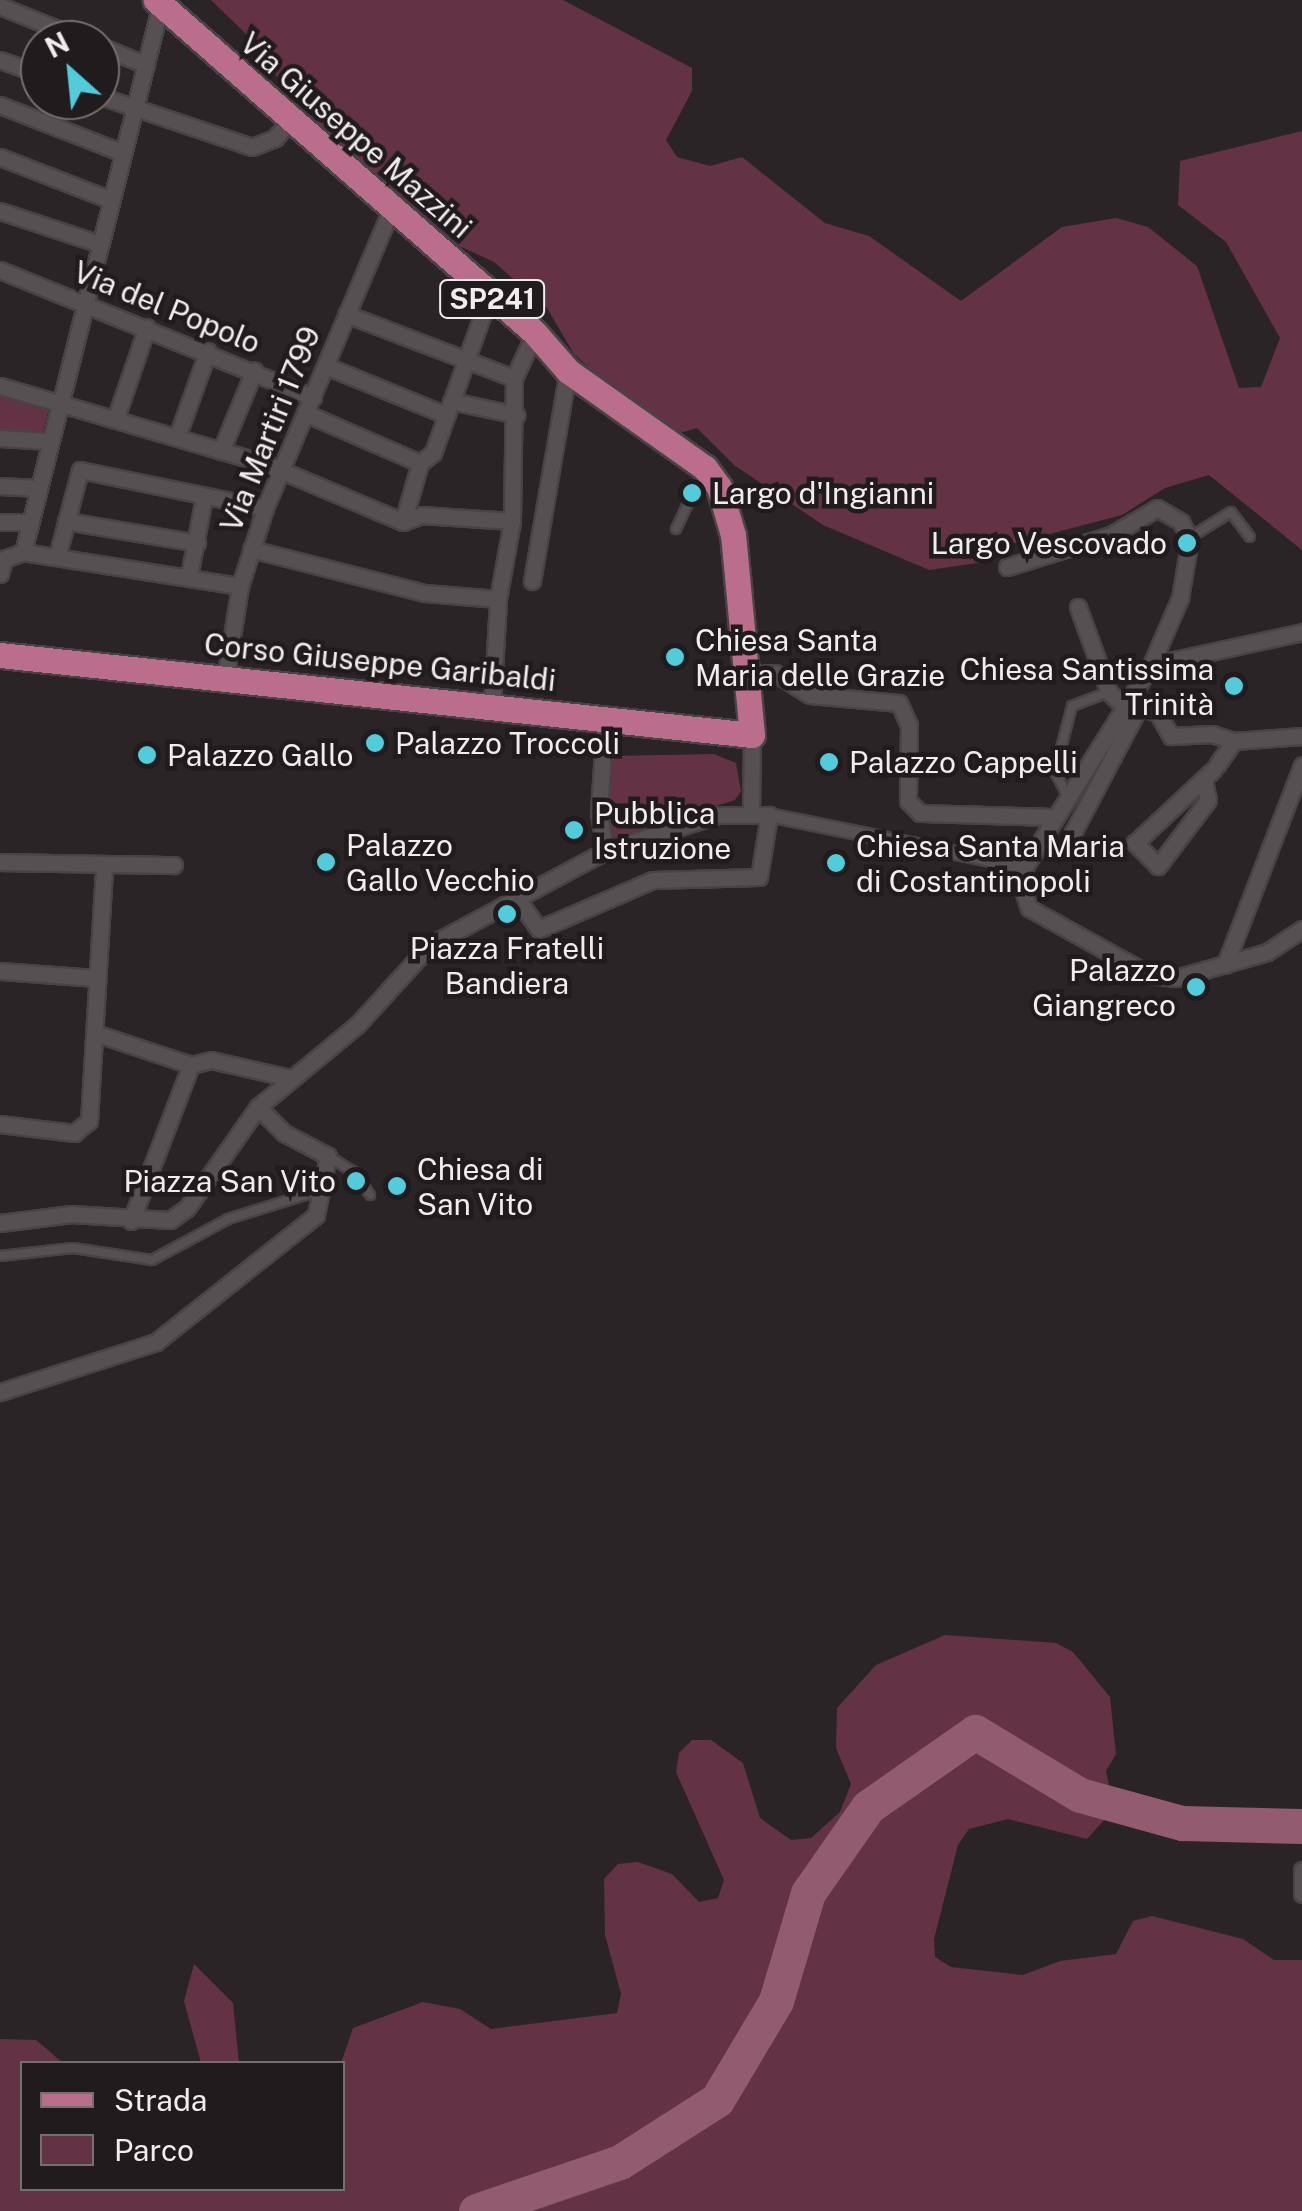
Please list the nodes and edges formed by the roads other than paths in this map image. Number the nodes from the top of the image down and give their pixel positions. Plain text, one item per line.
1 (158, 2) edge
2 (0, 6) edge
3 (35, 20) edge
4 (120, 54) edge
5 (146, 65) junction
6 (120, 104) edge
7 (0, 105) edge
8 (134, 110) junction
9 (289, 122) junction
10 (123, 153) junction
11 (0, 157) edge
12 (111, 200) junction
13 (392, 207) junction
14 (0, 211) edge
15 (100, 244) junction
16 (0, 270) edge
17 (489, 297) junction
18 (84, 303) junction
19 (346, 314) junction
20 (147, 328) junction
21 (535, 333) junction
22 (208, 351) junction
23 (465, 360) junction
24 (326, 366) junction
25 (254, 371) junction
26 (568, 371) junction
27 (514, 378) junction
28 (0, 386) edge
29 (313, 396) junction
30 (59, 404) junction
31 (448, 408) junction
32 (306, 413) junction
33 (517, 415) junction
34 (115, 420) junction
35 (176, 437) junction
36 (0, 438) edge
37 (50, 441) junction
38 (220, 451) junction
39 (420, 464) junction
40 (706, 468) junction
41 (281, 471) junction
42 (0, 486) edge
43 (38, 488) junction
44 (204, 497) junction
45 (265, 508) junction
46 (66, 521) junction
47 (512, 521) junction
48 (0, 522) edge
49 (29, 522) junction
50 (403, 522) junction
51 (676, 528) dead end
52 (1250, 537) dead end
53 (1190, 538) junction
54 (197, 543) junction
55 (251, 548) junction
56 (22, 552) junction
57 (57, 557) junction
58 (1008, 567) dead end
59 (0, 574) edge
60 (189, 576) junction
61 (532, 581) dead end
62 (240, 586) junction
63 (498, 599) junction
64 (1078, 607) dead end
65 (1302, 632) edge
66 (0, 655) edge
67 (1151, 665) junction
68 (749, 674) junction
69 (225, 679) junction
70 (1109, 692) junction
71 (492, 706) junction
72 (1131, 706) junction
73 (605, 718) junction
74 (752, 734) junction
75 (1302, 736) edge
76 (1234, 741) junction
77 (1302, 764) edge
78 (1211, 772) junction
79 (1067, 795) junction
80 (751, 807) junction
81 (769, 815) junction
82 (1054, 817) junction
83 (1071, 836) dead end
84 (605, 851) junction
85 (0, 862) edge
86 (104, 866) junction
87 (174, 866) dead end
88 (1025, 867) junction
89 (521, 897) junction
90 (1302, 929) edge
91 (1224, 966) junction
92 (0, 971) edge
93 (95, 978) junction
94 (95, 1033) junction
95 (191, 1066) junction
96 (290, 1078) junction
97 (258, 1107) junction
98 (0, 1124) edge
99 (328, 1156) junction
100 (325, 1189) junction
101 (370, 1195) dead end
102 (131, 1221) junction
103 (0, 1223) edge
104 (0, 1256) edge
105 (0, 1392) edge
106 (1302, 1870) edge
107 (1302, 1894) edge

1 - 5 street
1 - 9 main road, Via Giuseppe Mazzini / SP241
2 - 3 street
4 - 5 street
5 - 8 street
6 - 8 street
7 - 10 street
8 - 9 street
8 - 10 street
9 - 13 main road, Via Giuseppe Mazzini / SP241
10 - 12 street
11 - 12 street
12 - 15 street
13 - 17 main road, Via Giuseppe Mazzini / SP241
13 - 19 street, Via Martiri 1799
14 - 15 street
15 - 18 street
16 - 18 street, Via del Popolo
17 - 21 main road, Via Giuseppe Mazzini / SP241
17 - 23 street
18 - 20 street, Via del Popolo
18 - 30 street
19 - 23 street
19 - 24 street, Via Martiri 1799
20 - 22 street, Via del Popolo
20 - 34 street
21 - 26 main road, Via Giuseppe Mazzini / SP241
21 - 27 street
22 - 25 street, Via del Popolo
22 - 35 street
23 - 27 street
23 - 31 street
24 - 29 street, Via Martiri 1799
24 - 31 street
25 - 29 street, Via del Popolo
25 - 38 street
26 - 40 main road, Via Giuseppe Mazzini / SP241
26 - 61 street
27 - 33 street
28 - 30 street
29 - 32 street, Via Martiri 1799
30 - 34 street
30 - 37 street
31 - 33 street
31 - 39 street
32 - 39 street
32 - 41 street, Via Martiri 1799
33 - 47 street
34 - 35 street
35 - 38 street
36 - 37 street
37 - 43 street
38 - 41 street
39 - 50 street
40 - 51 lane
40 - 68 main road
41 - 45 street, Via Martiri 1799
41 - 50 street
42 - 43 street
43 - 49 street
44 - 45 street
44 - 46 street
44 - 54 street
45 - 55 street, Via Martiri 1799
46 - 54 street
46 - 57 street
47 - 50 street
47 - 63 street
48 - 49 street
49 - 56 street
52 - 53 lane
53 - 58 street
53 - 67 street
54 - 60 street
55 - 62 street, Via Martiri 1799
55 - 63 street
56 - 57 street
56 - 59 street
57 - 60 street
60 - 62 street
62 - 69 street, Via Martiri 1799
63 - 71 street
64 - 70 street
65 - 67 street
66 - 69 main road, Corso Giuseppe Garibaldi
67 - 72 street
68 - 74 main road
68 - 82 street
69 - 71 main road, Corso Giuseppe Garibaldi
70 - 72 street
70 - 79 lane
71 - 73 main road, Corso Giuseppe Garibaldi
72 - 76 street
72 - 79 street
72 - 83 street
73 - 74 main road, Corso Giuseppe Garibaldi
73 - 84 street
74 - 80 street
75 - 76 street
76 - 78 street
77 - 91 street
78 - 78 street
79 - 82 street
80 - 81 street
80 - 84 street
81 - 88 street
81 - 89 street
82 - 88 street
84 - 89 street
85 - 86 street
86 - 87 street
86 - 93 street
88 - 91 street
89 - 96 street
90 - 91 street
92 - 93 street
93 - 94 street
94 - 95 street
94 - 98 street
95 - 96 street
95 - 102 street
96 - 97 street
97 - 99 street
97 - 102 street
99 - 100 street
99 - 101 lane
100 - 104 lane
100 - 105 street
102 - 103 street
106 - 107 street

